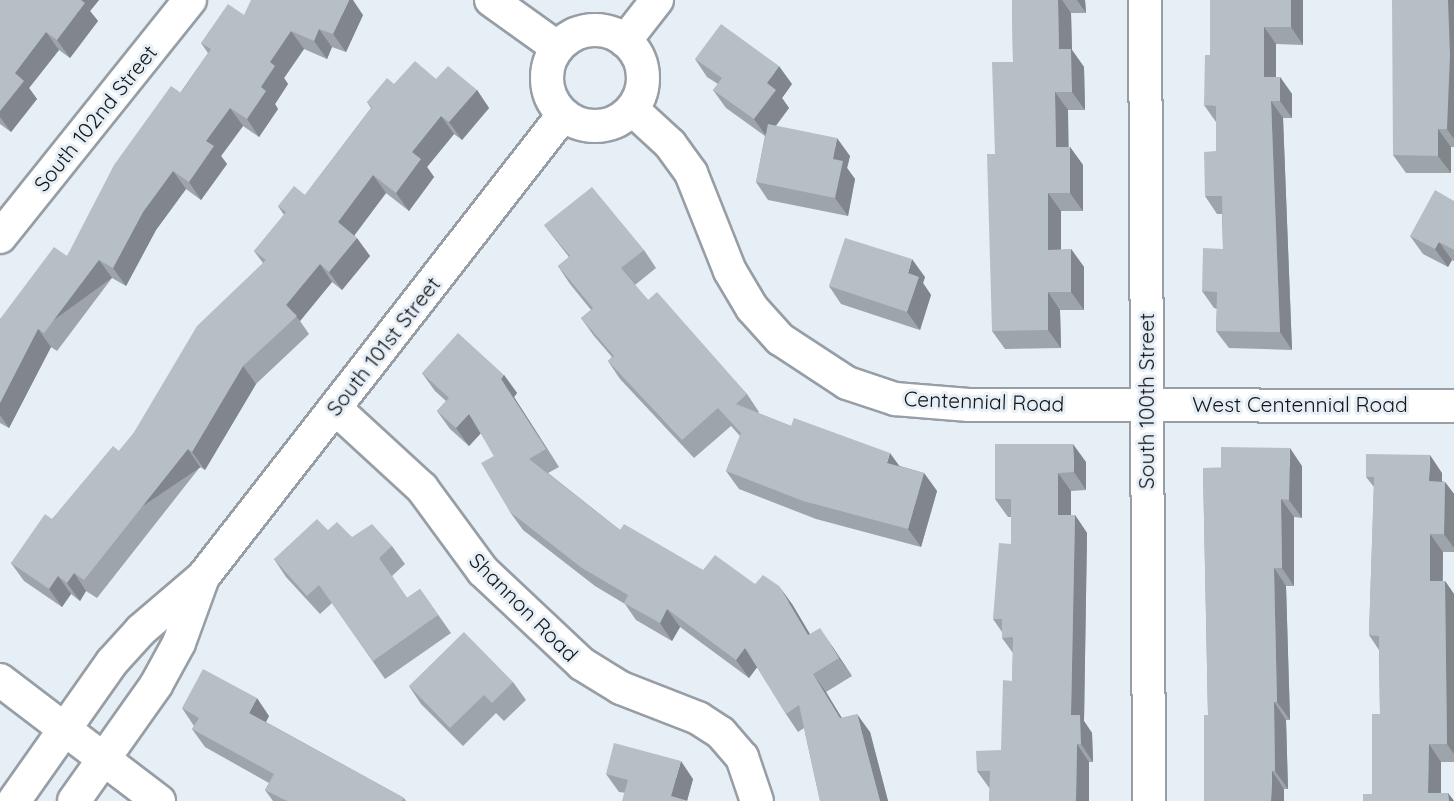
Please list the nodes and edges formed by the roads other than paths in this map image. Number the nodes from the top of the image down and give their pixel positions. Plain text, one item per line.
1 (190, 0) edge
2 (491, 0) edge
3 (656, 0) edge
4 (1145, 0) edge
5 (625, 41) junction
6 (558, 48) junction
7 (632, 109) junction
8 (563, 115) junction
9 (0, 237) edge
10 (1146, 404) junction
11 (1454, 406) edge
12 (335, 408) junction
13 (203, 577) junction
14 (0, 680) edge
15 (64, 730) junction
16 (102, 761) junction
17 (14, 801) edge
18 (74, 801) edge
19 (159, 801) edge
20 (757, 801) edge
21 (1149, 801) edge

1 - 9 street, South 102nd Street
2 - 6 street
3 - 5 street
4 - 10 street, South 100th Street
5 - 6 street
5 - 7 street
6 - 8 street
7 - 8 street
7 - 10 street, Centennial Road
8 - 12 street, South 101st Street
10 - 11 street, West Centennial Road
10 - 21 street, South 100th Street
12 - 13 street, South 101st Street
12 - 20 street, Shannon Road
13 - 15 street, South 101st Street
13 - 16 street, South 101st Street
14 - 15 street
15 - 16 street
15 - 17 street, South 101st Street
16 - 18 street, South 101st Street
16 - 19 street

